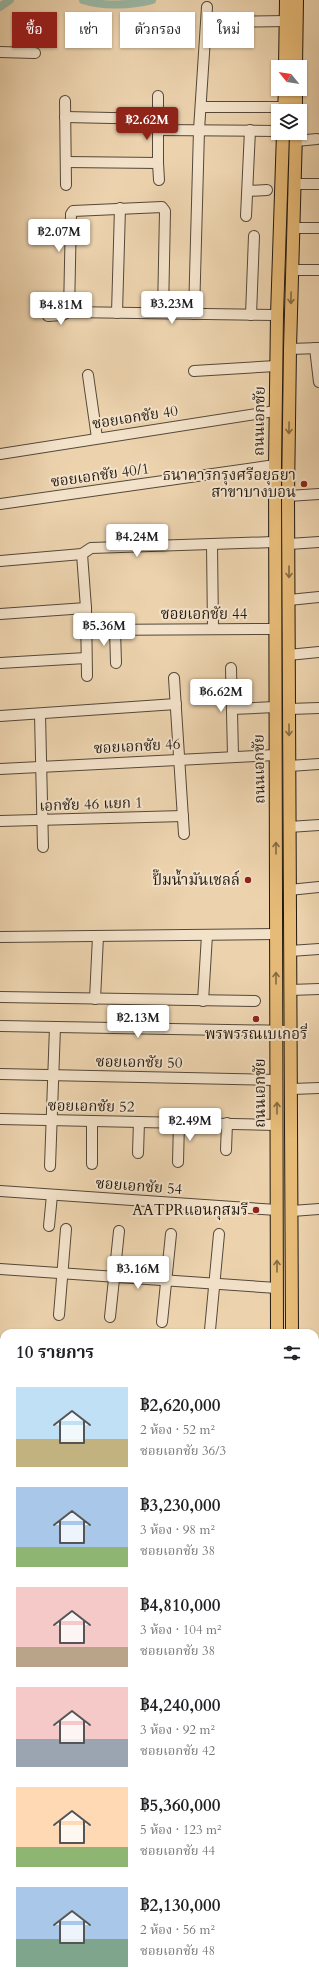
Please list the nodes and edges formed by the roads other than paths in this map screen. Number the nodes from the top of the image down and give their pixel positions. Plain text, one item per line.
1 (286, 0) edge
2 (297, 0) edge
3 (207, 7) dead end
4 (207, 12) edge
5 (254, 21) edge
6 (286, 21) junction
7 (205, 48) edge
8 (0, 52) edge
9 (35, 53) dead end
10 (285, 60) edge
11 (296, 60) edge
12 (158, 96) dead end
13 (65, 101) dead end
14 (201, 107) junction
15 (271, 109) edge
16 (65, 117) junction
17 (158, 119) junction
18 (158, 130) junction
19 (199, 130) junction
20 (250, 130) junction
21 (271, 131) edge
22 (307, 138) edge
23 (317, 139) dead end
24 (283, 140) edge
25 (296, 140) edge
26 (66, 162) junction
27 (158, 163) junction
28 (159, 180) dead end
29 (66, 184) dead end
30 (295, 184) junction
31 (319, 184) edge
32 (267, 190) dead end
33 (248, 191) junction
34 (120, 208) junction
35 (280, 212) junction
36 (294, 213) junction
37 (246, 216) dead end
38 (293, 228) junction
39 (319, 228) edge
40 (254, 236) dead end
41 (292, 270) junction
42 (319, 270) edge
43 (69, 312) junction
44 (117, 313) junction
45 (163, 313) junction
46 (194, 314) junction
47 (251, 315) junction
48 (277, 315) junction
49 (48, 316) dead end
50 (317, 348) edge
51 (290, 349) junction
52 (276, 366) junction
53 (194, 371) dead end
54 (88, 375) dead end
55 (319, 382) edge
56 (275, 411) junction
57 (97, 438) junction
58 (0, 454) edge
59 (274, 465) junction
60 (319, 494) edge
61 (288, 496) junction
62 (0, 504) edge
63 (274, 542) junction
64 (319, 542) edge
65 (212, 544) junction
66 (288, 544) junction
67 (82, 554) junction
68 (0, 560) edge
69 (319, 597) edge
70 (289, 600) junction
71 (86, 608) junction
72 (0, 614) edge
73 (213, 628) junction
74 (274, 629) junction
75 (289, 629) junction
76 (86, 630) junction
77 (115, 630) junction
78 (319, 652) edge
79 (288, 655) junction
80 (86, 658) junction
81 (0, 663) edge
82 (116, 663) dead end
83 (231, 668) dead end
84 (87, 676) dead end
85 (174, 678) dead end
86 (176, 704) junction
87 (275, 707) junction
88 (319, 708) edge
89 (232, 709) junction
90 (289, 709) junction
91 (40, 714) junction
92 (0, 716) edge
93 (276, 755) junction
94 (233, 756) junction
95 (180, 759) junction
96 (319, 764) edge
97 (289, 766) junction
98 (42, 767) junction
99 (0, 769) edge
100 (183, 816) junction
101 (43, 820) junction
102 (0, 821) edge
103 (319, 825) edge
104 (289, 827) junction
105 (184, 834) dead end
106 (43, 847) dead end
107 (319, 887) edge
108 (289, 890) junction
109 (276, 934) junction
110 (206, 935) junction
111 (0, 936) edge
112 (98, 936) junction
113 (319, 949) edge
114 (290, 951) junction
115 (319, 989) edge
116 (290, 990) junction
117 (0, 997) edge
118 (96, 999) junction
119 (203, 1001) junction
120 (255, 1001) dead end
121 (0, 1026) edge
122 (55, 1027) junction
123 (276, 1031) junction
124 (291, 1031) junction
125 (0, 1074) edge
126 (54, 1075) junction
127 (277, 1080) junction
128 (319, 1088) edge
129 (292, 1089) junction
130 (0, 1119) edge
131 (53, 1120) junction
132 (92, 1121) junction
133 (139, 1122) junction
134 (179, 1122) junction
135 (226, 1123) junction
136 (277, 1125) junction
137 (226, 1150) dead end
138 (138, 1153) dead end
139 (178, 1162) dead end
140 (92, 1164) dead end
141 (50, 1166) dead end
142 (0, 1191) edge
143 (52, 1195) junction
144 (319, 1209) edge
145 (277, 1210) junction
146 (292, 1211) junction
147 (49, 1226) dead end
148 (66, 1229) dead end
149 (119, 1232) dead end
150 (171, 1234) dead end
151 (219, 1234) dead end
152 (0, 1269) edge
153 (62, 1274) junction
154 (114, 1278) junction
155 (165, 1280) junction
156 (214, 1285) junction
157 (277, 1288) junction
158 (59, 1315) dead end
159 (110, 1318) dead end
160 (162, 1322) dead end
161 (210, 1329) edge
162 (277, 1329) edge
163 (292, 1329) edge

1 - 6 main road
2 - 11 main road
3 - 4 street
5 - 6 street
6 - 10 main road
7 - 14 street
8 - 9 street
12 - 17 street
13 - 16 street
14 - 15 street
14 - 19 street
16 - 17 street
16 - 26 street
17 - 18 street
18 - 19 street
18 - 27 street
19 - 20 street
19 - 46 street
20 - 21 street
20 - 33 street
22 - 23 street
24 - 35 main road, ถนนเอกชัย
25 - 30 main road, ถนนเอกชัย
26 - 27 street
26 - 29 street
27 - 28 street
30 - 31 street
30 - 36 main road, ถนนเอกชัย
32 - 33 street
33 - 37 street
34 - 43 street
34 - 44 street
34 - 45 street
35 - 36 main road
35 - 48 main road, ถนนเอกชัย
36 - 38 main road, ถนนเอกชัย
38 - 39 street
38 - 41 main road, ถนนเอกชัย
40 - 47 street
41 - 42 street
41 -> 51 main road, ถนนเอกชัย
43 - 44 street
43 - 49 street
44 - 45 street
45 - 46 street
46 - 47 street
47 - 48 street
48 - 52 main road, ถนนเอกชัย
50 - 51 street
50 - 55 street
51 -> 61 main road, ถนนเอกชัย
52 - 53 street
52 - 56 main road, ถนนเอกชัย
54 - 57 street
56 - 57 street, ซอยเอกชัย 40
56 - 59 main road, ถนนเอกชัย
57 - 58 street, ซอยเอกชัย 40
59 - 62 street, ซอยเอกชัย 40/1
59 - 63 main road, ถนนเอกชัย
60 - 61 street
61 - 66 main road, ถนนเอกชัย
63 - 65 street
63 - 74 main road, ถนนเอกชัย
64 - 66 street
65 - 67 street
65 - 73 street
66 -> 70 main road, ถนนเอกชัย
67 - 68 street
67 - 71 street
69 - 70 street
70 - 75 main road, ถนนเอกชัย
71 - 72 street
71 - 76 street
73 - 74 street, ซอยเอกชัย 44
73 - 77 street, ซอยเอกชัย 44
74 - 75 main road
74 - 87 main road, ถนนเอกชัย
75 - 79 main road, ถนนเอกชัย
76 - 77 street, ซอยเอกชัย 44
76 - 80 street
77 - 82 street
78 - 79 street
79 - 90 main road, ถนนเอกชัย
80 - 81 street
80 - 84 street
83 - 89 street
85 - 86 street
86 - 91 street
86 - 95 street
87 - 89 street
87 - 93 main road, ถนนเอกชัย
88 - 90 street
89 - 94 street
90 -> 97 main road, ถนนเอกชัย
91 - 92 street
91 - 98 street
93 - 94 street, ซอยเอกชัย 46
109 -> 93 main road, ถนนเอกชัย
94 - 95 street, ซอยเอกชัย 46
95 - 98 street, ซอยเอกชัย 46
95 - 100 street
96 - 97 street
97 - 104 main road, ถนนเอกชัย
98 - 99 street, ซอยเอกชัย 46
98 - 101 street
100 - 101 street, เอกชัย 46 แยก 1
100 - 105 street
101 - 102 street, เอกชัย 46 แยก 1
101 - 106 street
103 - 104 street
104 - 108 main road, ถนนเอกชัย
107 - 108 street
108 - 114 main road, ถนนเอกชัย
109 - 110 street
123 -> 109 main road, ถนนเอกชัย
110 - 112 street
110 - 119 street
111 - 112 street
112 - 118 street
113 - 114 street
114 - 116 main road, ถนนเอกชัย
115 - 116 street
116 - 124 main road, ถนนเอกชัย
117 - 118 street
118 - 119 street
119 - 120 street
121 - 122 street
122 - 123 street
122 - 126 street
123 - 124 street
123 - 127 main road, ถนนเอกชัย
124 - 129 main road, ถนนเอกชัย
125 - 126 street, ซอยเอกชัย 50
126 - 127 street, ซอยเอกชัย 50
126 - 131 street
136 -> 127 main road, ถนนเอกชัย
128 - 129 street
129 - 146 main road, ถนนเอกชัย
130 - 131 street, ซอยเอกชัย 52
131 - 132 street, ซอยเอกชัย 52
131 - 141 street
132 - 133 street, ซอยเอกชัย 52
132 - 140 street
133 - 134 street, ซอยเอกชัย 52
133 - 138 street
134 - 135 street, ซอยเอกชัย 52
134 - 139 street
135 - 136 street, ซอยเอกชัย 52
135 - 137 street
136 - 145 main road, ถนนเอกชัย
142 - 143 street, ซอยเอกชัย 54
143 - 145 street, ซอยเอกชัย 54
143 - 147 street
144 - 146 street
157 -> 145 main road, ถนนเอกชัย
146 - 163 main road, ถนนเอกชัย
148 - 153 street
149 - 154 street
150 - 155 street
151 - 156 street
152 - 153 street
153 - 154 street
153 - 158 street
154 - 155 street
154 - 159 street
155 - 156 street
155 - 160 street
156 - 157 street
156 - 161 street
157 - 162 main road, ถนนเอกชัย

